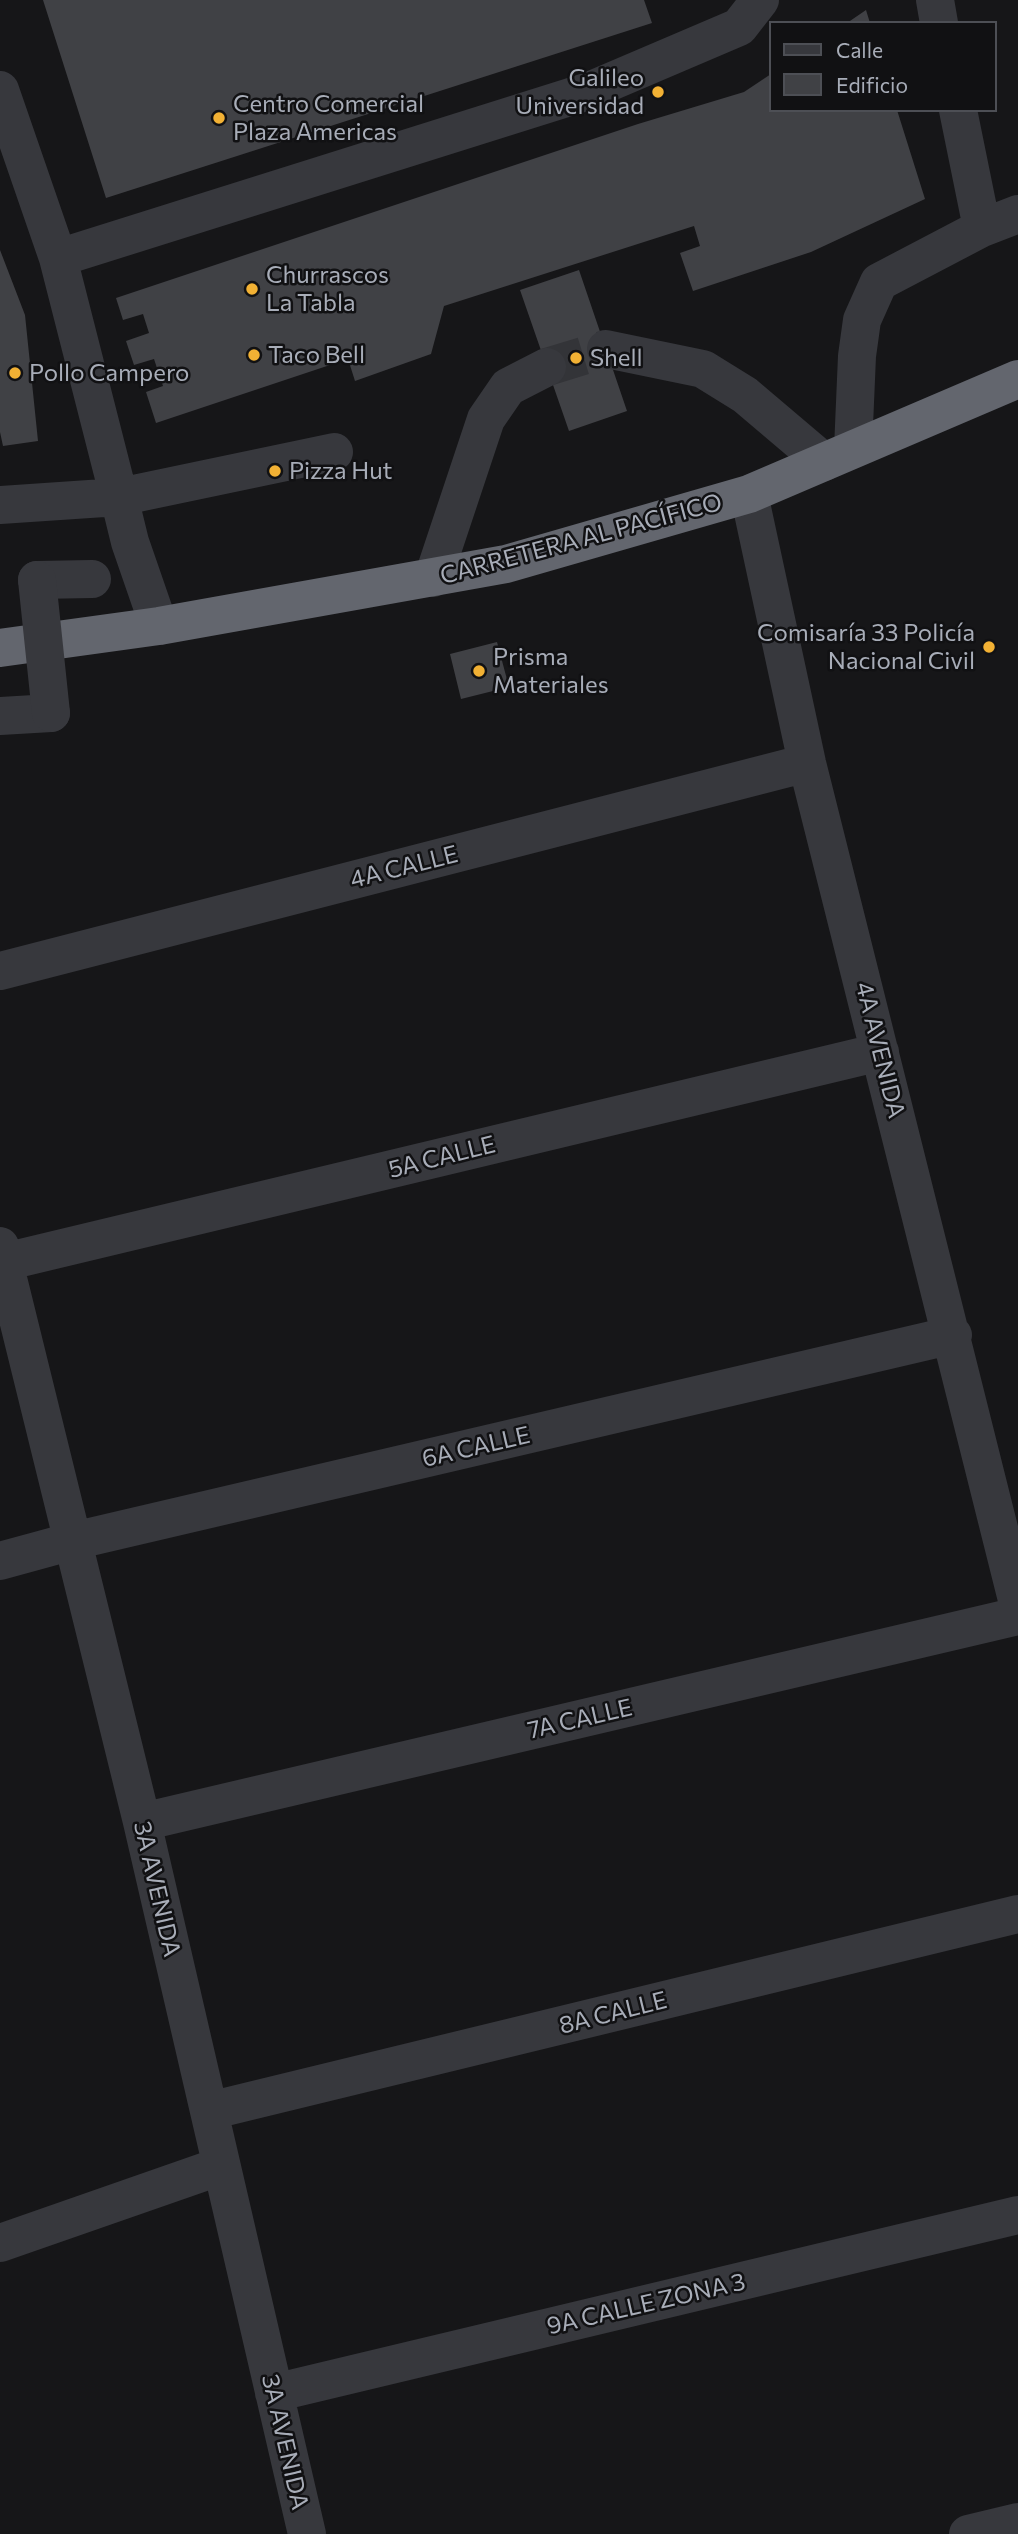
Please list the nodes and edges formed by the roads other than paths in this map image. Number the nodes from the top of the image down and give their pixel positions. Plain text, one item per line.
1 (760, 0) edge
2 (935, 0) edge
3 (939, 21) edge
4 (0, 90) edge
5 (958, 112) edge
6 (17, 192) edge
7 (1018, 214) edge
8 (982, 228) junction
9 (58, 258) junction
10 (606, 349) tunnel mouth
11 (547, 367) tunnel mouth
12 (1018, 379) edge
13 (334, 452) dead end
14 (839, 455) junction
15 (749, 494) junction
16 (120, 497) junction
17 (0, 505) edge
18 (433, 578) junction
19 (92, 579) dead end
20 (159, 626) junction
21 (0, 648) edge
22 (0, 716) edge
23 (807, 763) junction
24 (0, 971) edge
25 (880, 1052) junction
26 (2, 1254) edge
27 (953, 1335) junction
28 (73, 1541) junction
29 (0, 1561) edge
30 (1018, 1604) edge
31 (1018, 1616) edge
32 (142, 1822) junction
33 (1018, 1914) edge
34 (209, 2111) junction
35 (221, 2166) junction
36 (1018, 2215) edge
37 (0, 2243) edge
38 (274, 2393) junction
39 (1018, 2522) edge
40 (307, 2534) edge
41 (968, 2534) edge

1 - 9 street
2 - 3 street
4 - 6 street
5 - 8 street
6 - 9 street
7 - 8 street
8 - 14 street
9 - 16 street
10 - 14 street
11 - 18 street
12 - 14 highway, CARRETERA AL PACÍFICO
13 - 16 street
14 - 15 highway, CARRETERA AL PACÍFICO
15 - 18 highway, CARRETERA AL PACÍFICO
15 - 23 street, 4A AVENIDA
16 - 17 street
16 - 20 street
18 - 20 highway, CARRETERA AL PACÍFICO
19 - 22 street, bridge
20 - 21 highway, CARRETERA AL PACÍFICO
23 - 24 street, 4A CALLE
23 - 25 street, 4A AVENIDA
25 - 26 street, 5A CALLE
25 - 27 street, 4A AVENIDA
26 - 28 street, 3A AVENIDA
27 - 28 street, 6A CALLE
27 - 30 street, 4A AVENIDA
28 - 29 street, 6A CALLE
28 - 32 street, 3A AVENIDA
31 - 32 street, 7A CALLE
32 - 34 street, 3A AVENIDA
33 - 34 street, 8A CALLE
34 - 35 street, 3A AVENIDA
35 - 37 street
35 - 38 street, 3A AVENIDA
36 - 38 street, 9A CALLE ZONA 3
38 - 40 street, 3A AVENIDA
39 - 41 street

